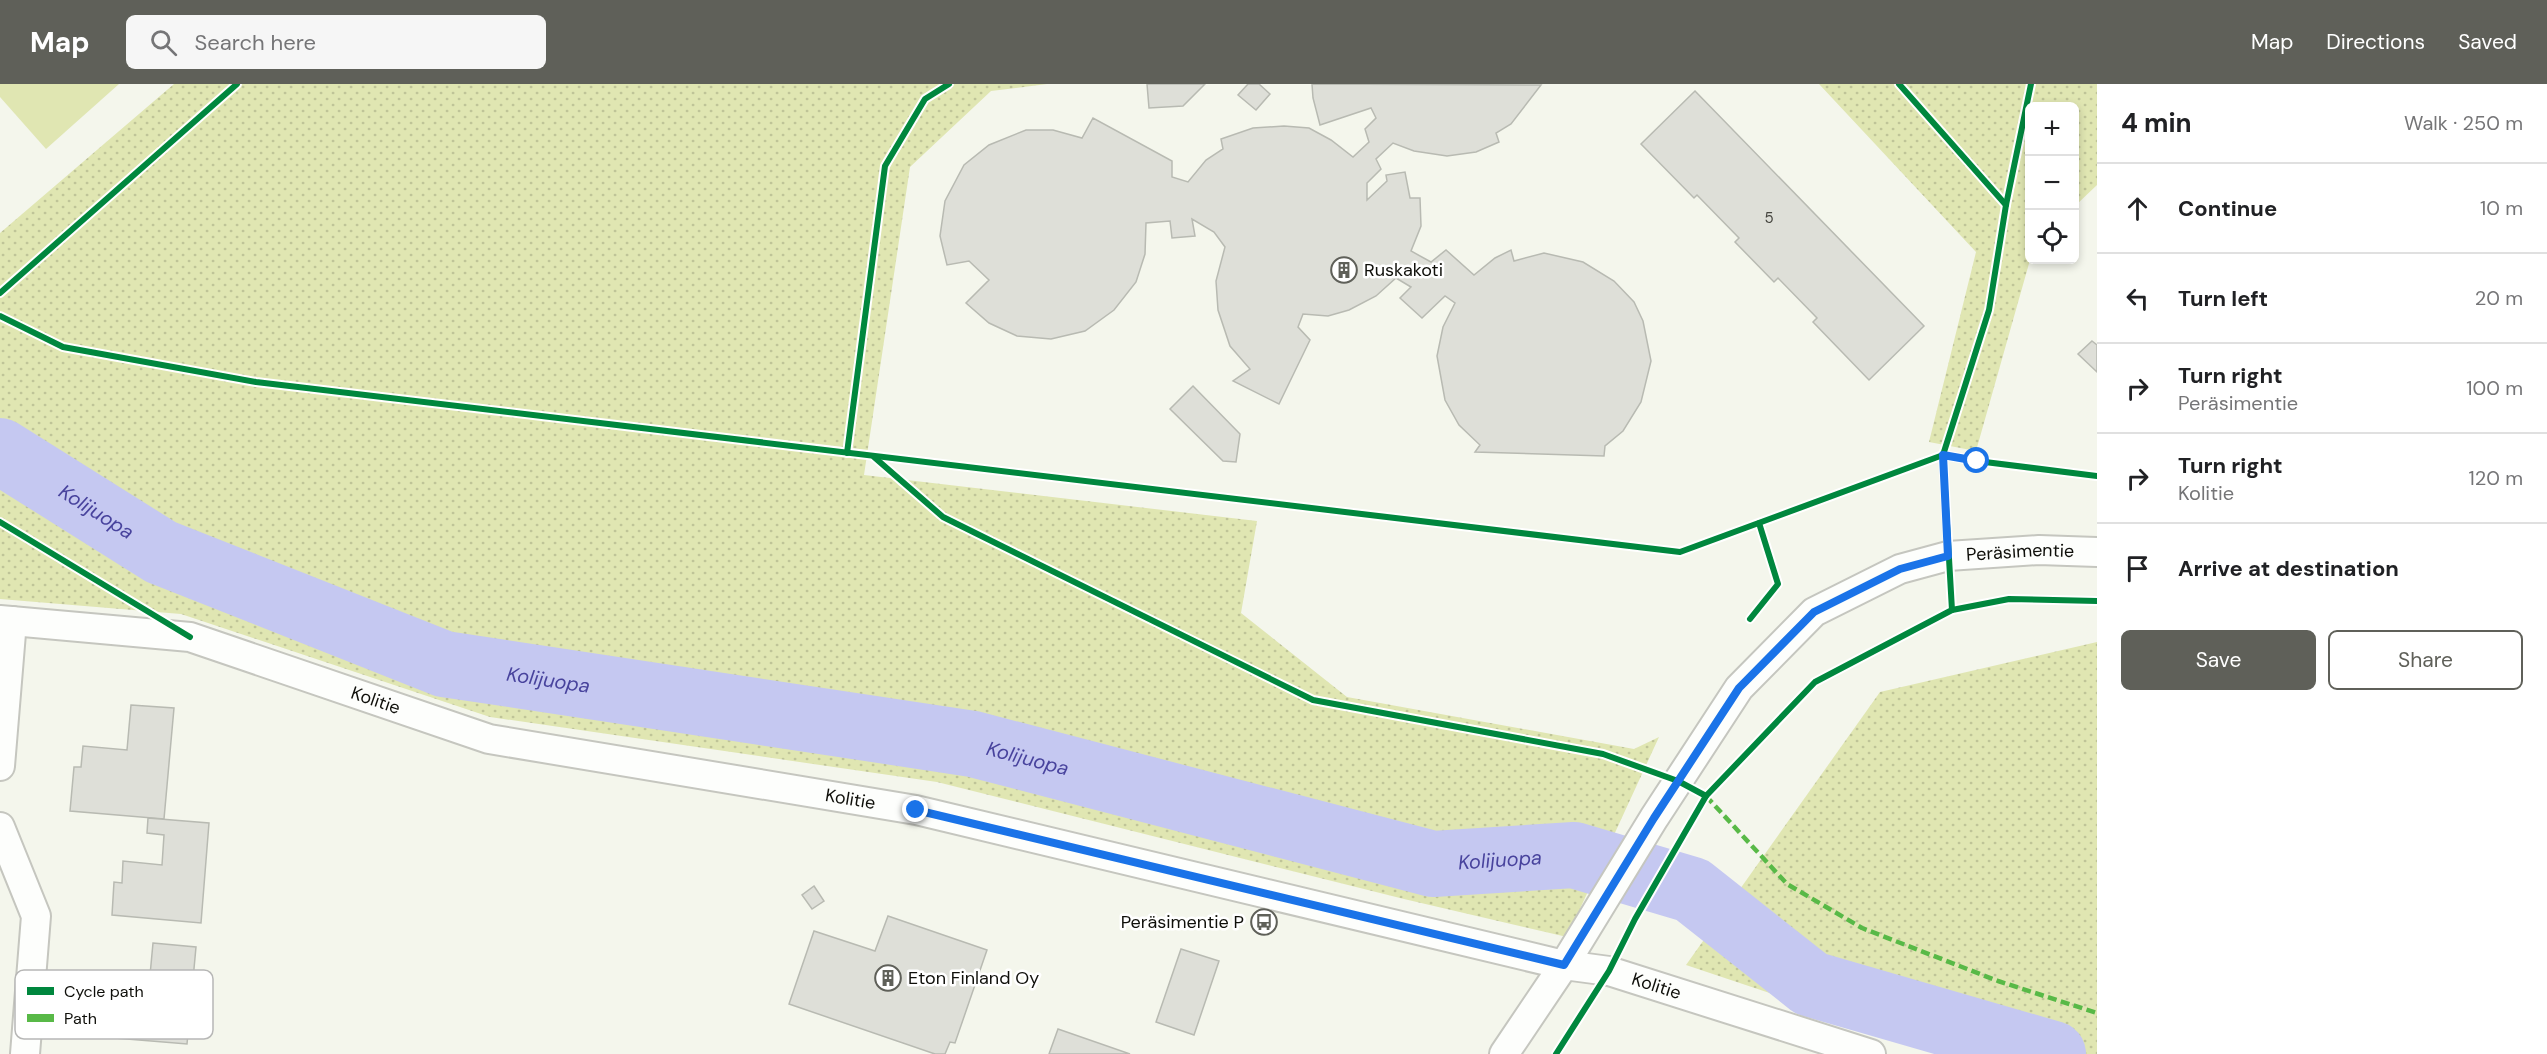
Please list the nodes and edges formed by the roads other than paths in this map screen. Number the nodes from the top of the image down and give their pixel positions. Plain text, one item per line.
1 (2097, 552) edge
2 (6, 620) edge
3 (0, 766) edge
4 (0, 828) edge
5 (1564, 965) junction
6 (32, 970) edge
7 (26, 1039) edge
8 (25, 1054) edge
9 (1504, 1054) edge
10 (1871, 1054) edge

1 - 5 street, Peräsimentie
2 - 3 street
2 - 5 street, Kolitie
4 - 6 street
5 - 9 street, Peräsimentie
5 - 10 street, Kolitie
7 - 8 street

